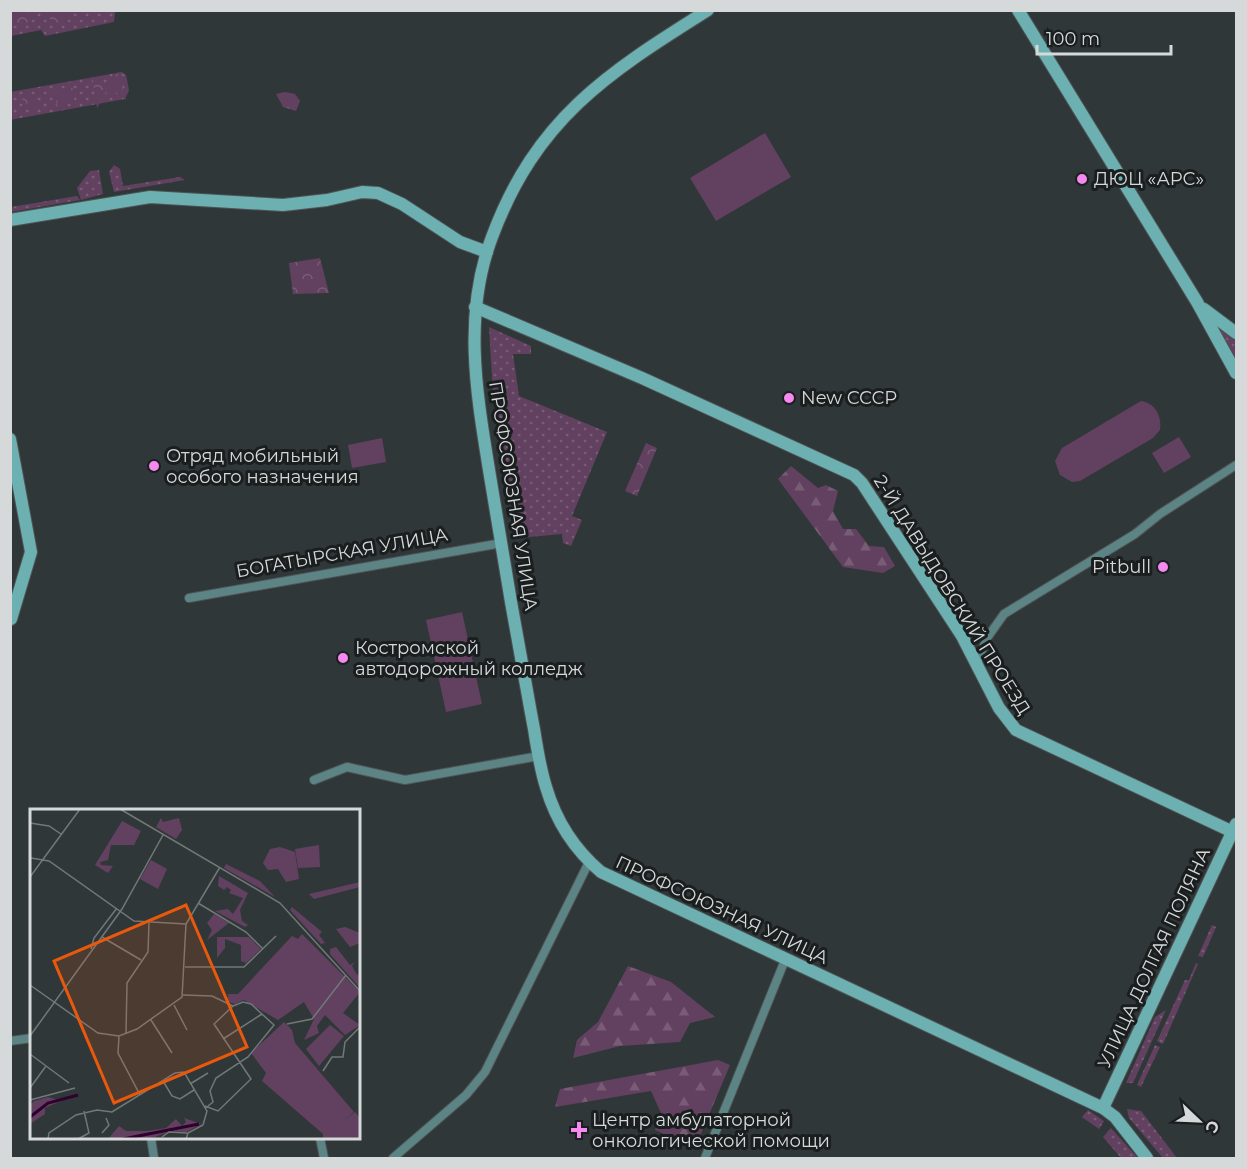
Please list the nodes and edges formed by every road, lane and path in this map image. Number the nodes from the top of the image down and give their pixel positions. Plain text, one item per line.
1 (708, 10) edge
2 (1018, 10) edge
3 (10, 220) edge
4 (487, 252) junction
5 (1197, 302) junction
6 (475, 307) junction
7 (1236, 333) edge
8 (1236, 373) edge
9 (10, 440) edge
10 (1236, 465) edge
11 (502, 543) junction
12 (189, 598) dead end
13 (10, 619) edge
14 (977, 663) junction
15 (539, 756) junction
16 (314, 780) dead end
17 (1235, 828) edge
18 (589, 862) junction
19 (785, 960) junction
20 (30, 1038) edge
21 (10, 1041) edge
22 (1103, 1108) junction
23 (151, 1139) edge
24 (320, 1139) edge
25 (154, 1158) edge
26 (324, 1158) edge
27 (393, 1158) edge
28 (705, 1158) edge
29 (1147, 1158) edge

1 - 4 street, ПРОФСОЮЗНАЯ УЛИЦА
2 - 5 street
3 - 4 street
4 - 6 street, ПРОФСОЮЗНАЯ УЛИЦА
5 - 7 street
5 - 8 street
6 - 11 street, ПРОФСОЮЗНАЯ УЛИЦА
6 - 14 street, 2-Й ДАВЫДОВСКИЙ ПРОЕЗД
9 - 13 street
10 - 14 street
11 - 12 street, БОГАТЫРСКАЯ УЛИЦА
11 - 15 street, ПРОФСОЮЗНАЯ УЛИЦА
14 - 17 street, 2-Й ДАВЫДОВСКИЙ ПРОЕЗД
15 - 16 street
15 - 18 street, ПРОФСОЮЗНАЯ УЛИЦА
17 - 22 street, УЛИЦА ДОЛГАЯ ПОЛЯНА
18 - 19 street, ПРОФСОЮЗНАЯ УЛИЦА
18 - 27 street
19 - 22 street, ПРОФСОЮЗНАЯ УЛИЦА
19 - 28 street
20 - 21 street
22 - 29 street, ПРОФСОЮЗНАЯ УЛИЦА
23 - 25 street
24 - 26 street

